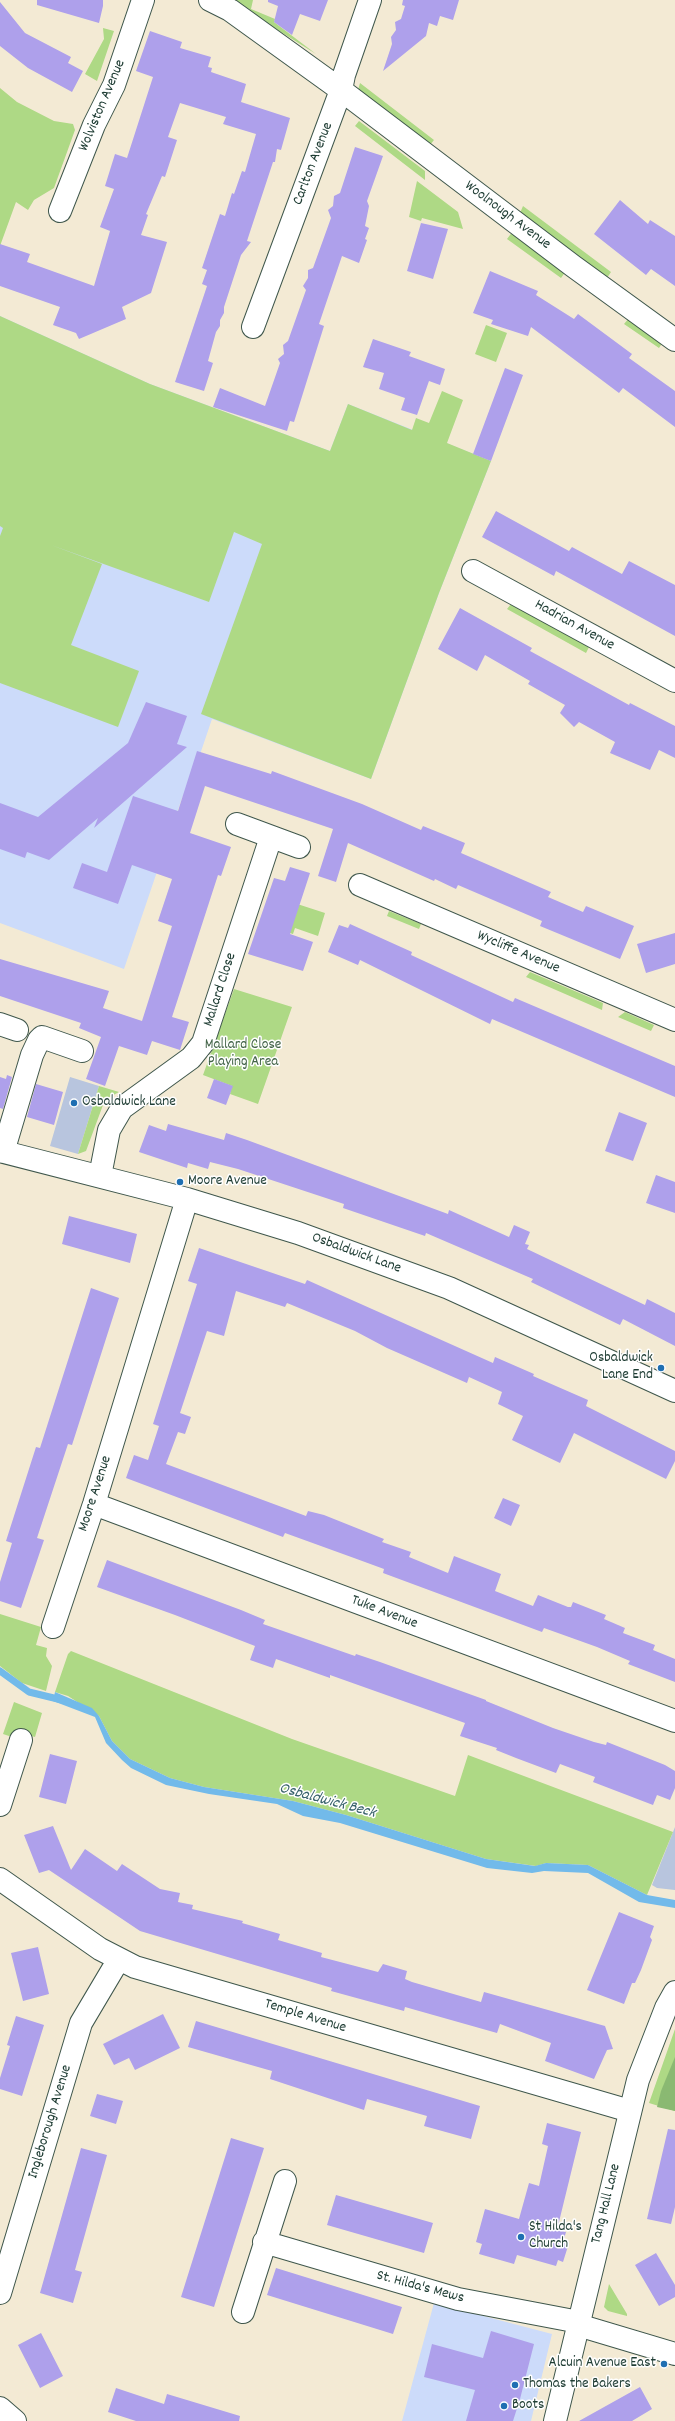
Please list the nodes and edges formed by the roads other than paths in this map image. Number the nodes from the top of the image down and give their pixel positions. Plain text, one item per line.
1 (142, 0) edge
2 (210, 0) edge
3 (370, 0) edge
4 (341, 90) junction
5 (60, 211) dead end
6 (253, 326) dead end
7 (675, 340) edge
8 (473, 570) dead end
9 (675, 681) edge
10 (237, 824) dead end
11 (272, 837) junction
12 (299, 847) dead end
13 (360, 885) dead end
14 (675, 1020) edge
15 (82, 1051) dead end
16 (1, 1151) edge
17 (100, 1176) junction
18 (187, 1199) junction
19 (675, 1391) edge
20 (94, 1504) junction
21 (53, 1627) dead end
22 (675, 1721) edge
23 (22, 1740) dead end
24 (0, 1805) edge
25 (0, 1879) edge
26 (119, 1959) junction
27 (675, 1992) edge
28 (630, 2111) junction
29 (285, 2181) dead end
30 (264, 2242) junction
31 (0, 2293) edge
32 (243, 2312) dead end
33 (579, 2324) junction
34 (675, 2354) edge
35 (0, 2408) edge
36 (14, 2421) edge
37 (555, 2421) edge

1 - 5 street, Wolviston Avenue
2 - 4 street
3 - 4 street, Carlton Avenue
4 - 6 street, Carlton Avenue
4 - 7 street, Woolnough Avenue
8 - 9 street, Hadrian Avenue
10 - 11 street
11 - 12 street
11 - 17 street, Mallard Close
13 - 14 street, Wycliffe Avenue
15 - 16 street
16 - 17 street, Osbaldwick Lane
17 - 18 street, Osbaldwick Lane
18 - 19 street, Osbaldwick Lane
18 - 20 street, Moore Avenue
20 - 21 street, Moore Avenue
20 - 22 street, Tuke Avenue
23 - 24 street
25 - 26 street, Temple Avenue
26 - 28 street, Temple Avenue
26 - 31 street, Ingleborough Avenue
27 - 28 street, Tang Hall Lane
28 - 33 street, Tang Hall Lane
29 - 30 street
30 - 32 street
30 - 33 street, St. Hilda's Mews
33 - 34 street, St. Hilda's Mews
33 - 37 street, Tang Hall Lane
35 - 36 street

